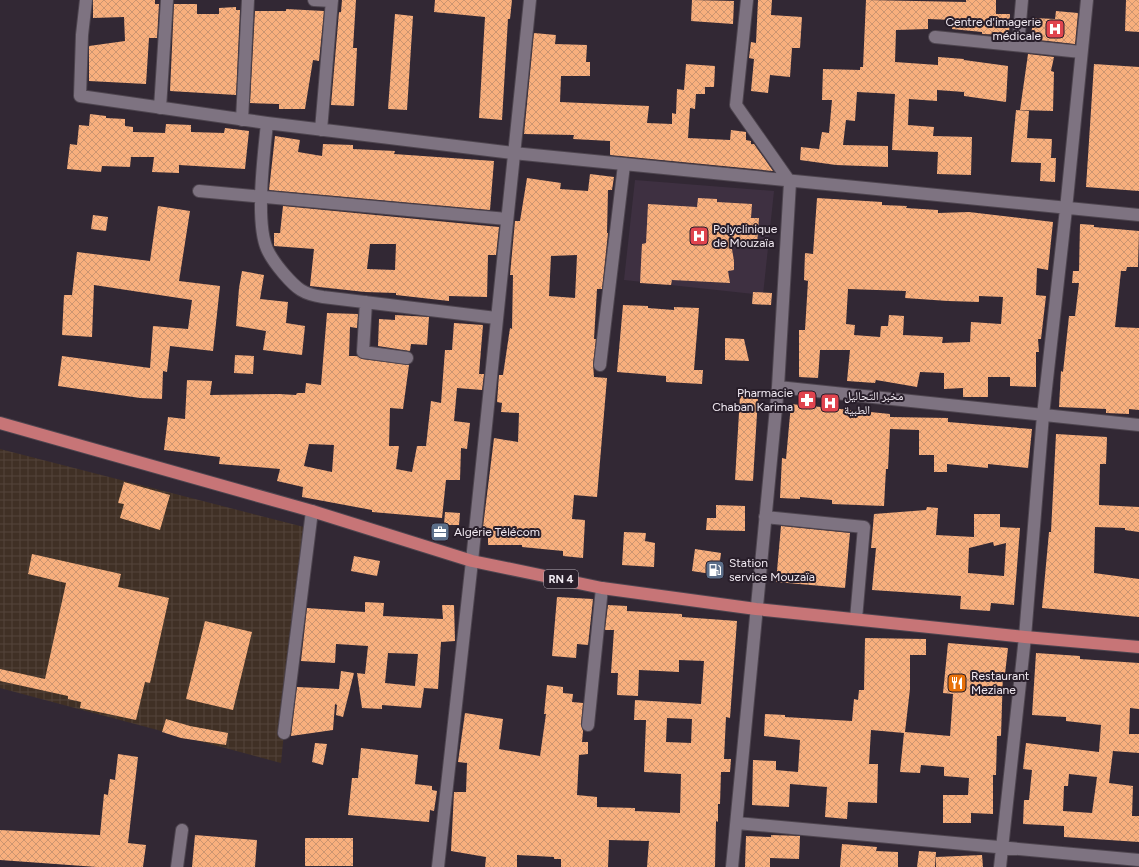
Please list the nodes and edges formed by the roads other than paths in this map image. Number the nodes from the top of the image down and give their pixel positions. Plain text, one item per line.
1 (86, 0) edge
2 (167, 0) edge
3 (248, 0) edge
4 (314, 0) edge
5 (530, 0) edge
6 (747, 0) edge
7 (1022, 0) edge
8 (1087, 0) edge
9 (332, 1) edge
10 (935, 37) dead end
11 (1018, 45) junction
12 (1081, 52) junction
13 (160, 108) junction
14 (242, 120) junction
15 (267, 123) junction
16 (321, 130) junction
17 (513, 153) junction
18 (624, 165) junction
19 (790, 182) junction
20 (199, 191) dead end
21 (261, 197) junction
22 (1066, 209) junction
23 (1139, 215) edge
24 (506, 219) junction
25 (366, 302) junction
26 (496, 318) junction
27 (408, 358) dead end
28 (600, 365) dead end
29 (778, 387) junction
30 (1043, 415) junction
31 (0, 423) edge
32 (1139, 425) edge
33 (312, 511) junction
34 (765, 516) junction
35 (472, 561) junction
36 (602, 588) junction
37 (756, 609) junction
38 (856, 619) junction
39 (1025, 637) junction
40 (1139, 647) edge
41 (588, 725) dead end
42 (284, 733) dead end
43 (737, 823) junction
44 (182, 830) dead end
45 (1003, 846) junction
46 (1139, 860) edge
47 (177, 867) edge
48 (438, 867) edge
49 (732, 867) edge
50 (1000, 867) edge

1 - 13 street
2 - 13 street
3 - 14 street
4 - 9 street
5 - 17 street
6 - 19 street
7 - 11 street
8 - 12 street
9 - 16 street
10 - 11 street
11 - 12 street
12 - 22 street
13 - 14 street
14 - 15 street
15 - 16 street
15 - 21 street
16 - 17 street
17 - 18 street
17 - 24 street
18 - 19 street
18 - 28 street
19 - 22 street
19 - 29 street
20 - 21 street
21 - 24 street
21 - 25 street
22 - 23 street
22 - 30 street
24 - 26 street
25 - 26 street
25 - 27 street
26 - 35 street
29 - 30 street
29 - 34 street
30 - 32 street
30 - 39 street
31 - 33 main road, RN 4
33 - 35 main road, RN 4
33 - 42 street
34 - 37 street
34 - 38 street
35 - 36 main road, RN 4
35 - 48 street
36 - 37 main road, RN 4
36 - 41 street
37 - 38 main road, RN 4
37 - 43 street
38 - 39 main road, RN 4
39 - 40 main road, RN 4
39 - 45 street
43 - 45 street
43 - 49 street
44 - 47 street
45 - 46 street
45 - 50 street

